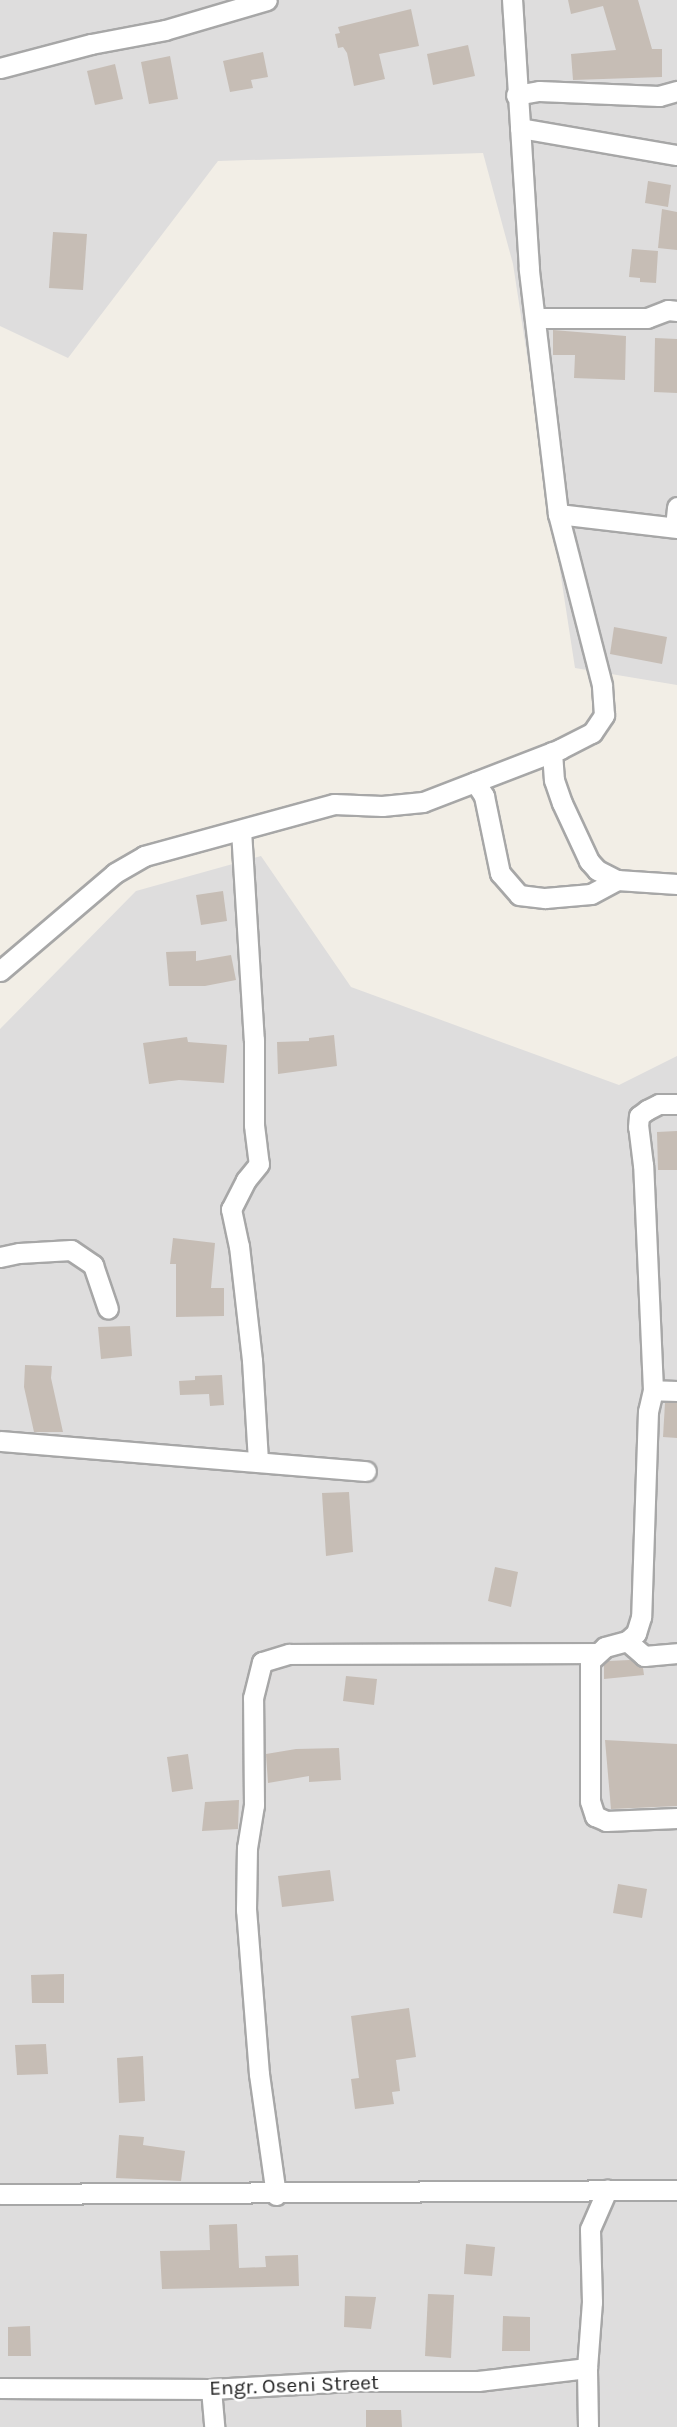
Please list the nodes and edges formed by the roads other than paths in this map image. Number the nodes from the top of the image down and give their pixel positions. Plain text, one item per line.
1 (267, 0) edge
2 (512, 0) edge
3 (0, 68) edge
4 (677, 91) edge
5 (516, 95) junction
6 (520, 128) junction
7 (677, 155) edge
8 (677, 311) edge
9 (535, 318) junction
10 (677, 507) edge
11 (558, 514) junction
12 (676, 527) edge
13 (552, 752) junction
14 (475, 782) junction
15 (241, 830) junction
16 (617, 880) junction
17 (677, 884) edge
18 (0, 971) edge
19 (677, 1104) edge
20 (0, 1258) edge
21 (108, 1309) dead end
22 (653, 1390) junction
23 (677, 1391) edge
24 (0, 1441) edge
25 (258, 1462) junction
26 (366, 1471) dead end
27 (627, 1640) junction
28 (596, 1653) junction
29 (677, 1653) edge
30 (677, 1818) edge
31 (607, 2190) junction
32 (677, 2190) edge
33 (0, 2194) edge
34 (276, 2195) junction
35 (587, 2368) junction
36 (0, 2388) edge
37 (211, 2389) junction
38 (214, 2427) edge
39 (588, 2427) edge

1 - 3 street
2 - 5 street
4 - 5 street
5 - 6 street
6 - 7 street
6 - 9 street
8 - 9 street
9 - 11 street
10 - 12 street
11 - 12 street
11 - 13 street
13 - 14 street
13 - 16 street
14 - 15 street
14 - 16 street
15 - 18 street
15 - 25 street
16 - 17 street
19 - 22 street
20 - 21 street
22 - 23 street
22 - 27 street
24 - 25 street
25 - 26 street
27 - 28 street
27 - 29 street
28 - 30 street
28 - 34 street
31 - 32 street
31 - 34 street
31 - 35 street
33 - 34 street
35 - 37 street, Engr. Oseni Street
35 - 39 street
36 - 37 street, Engr. Oseni Street
37 - 38 street

